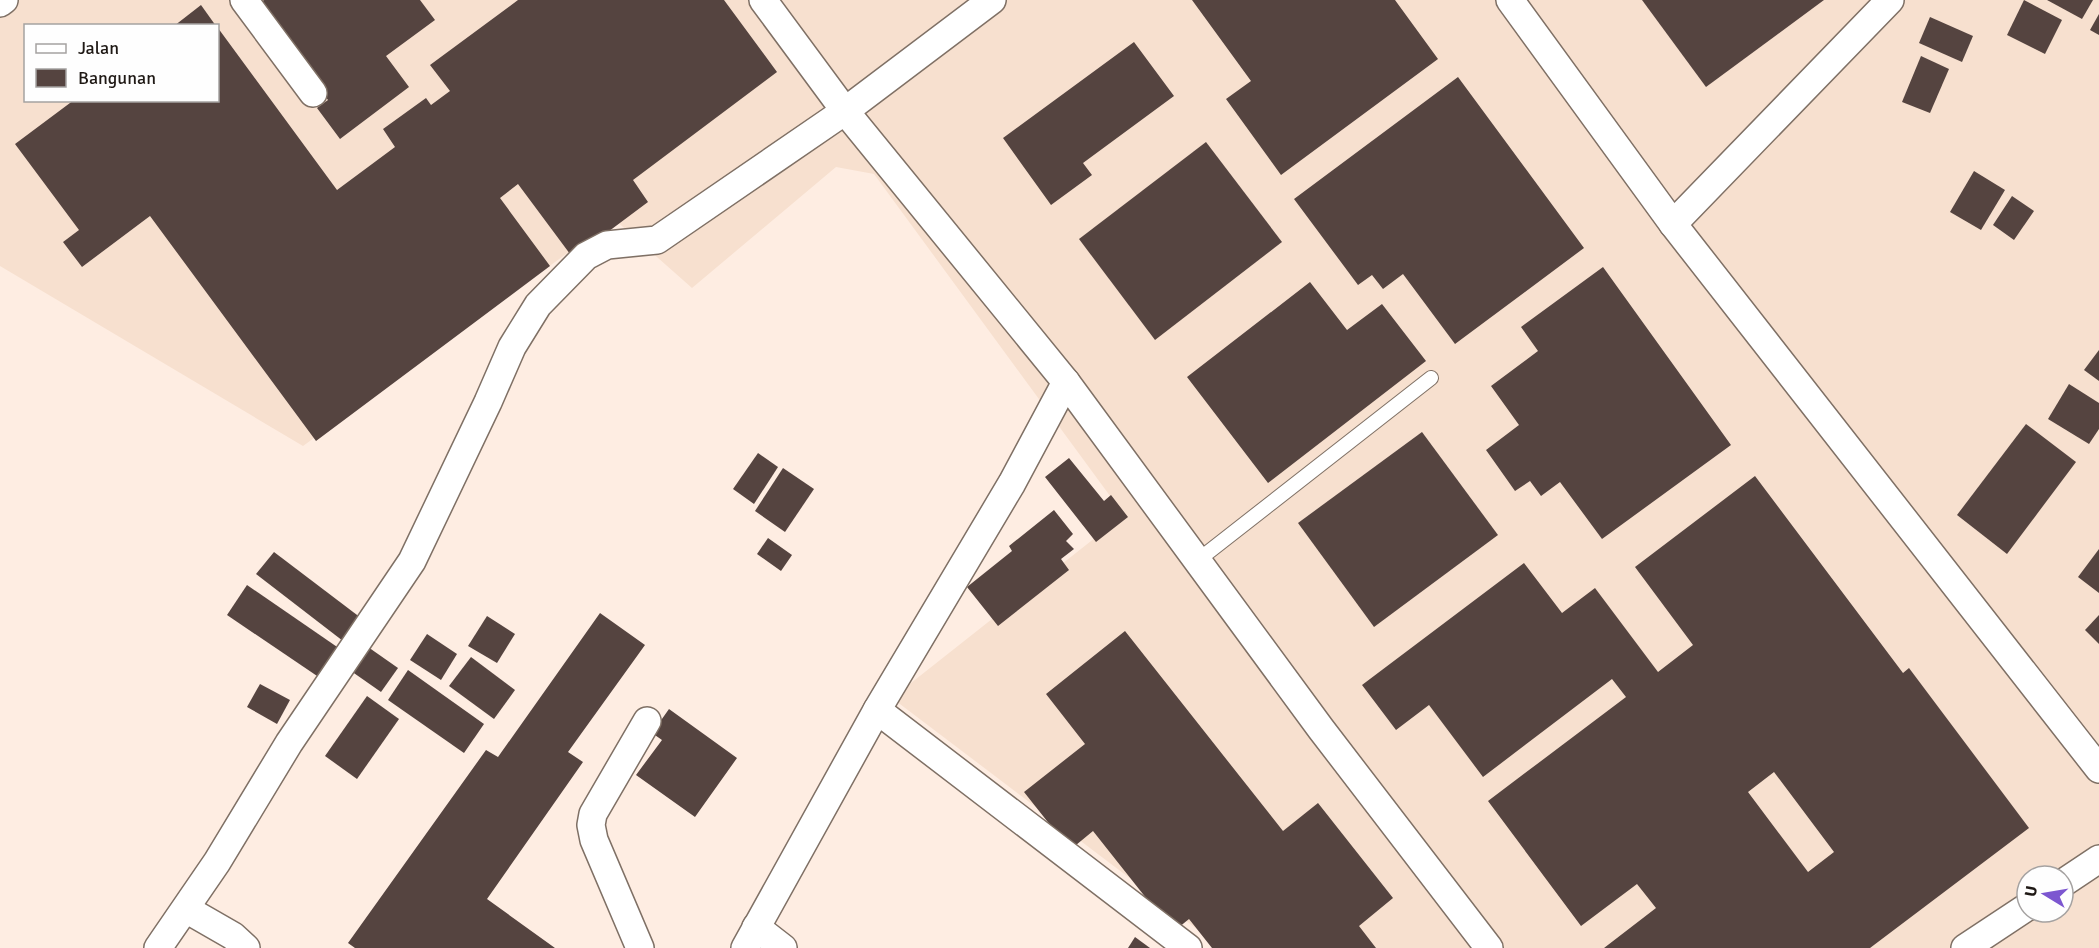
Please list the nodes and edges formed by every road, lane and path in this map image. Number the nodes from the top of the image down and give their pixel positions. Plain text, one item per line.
1 (244, 0) edge
2 (763, 0) edge
3 (992, 0) edge
4 (1510, 0) edge
5 (1890, 0) edge
6 (313, 93) dead end
7 (845, 111) junction
8 (1673, 224) junction
9 (1431, 378) dead end
10 (1066, 382) junction
11 (1197, 561) junction
12 (877, 710) junction
13 (647, 722) dead end
14 (2099, 769) edge
15 (2099, 859) edge
16 (2075, 875) edge
17 (186, 909) junction
18 (2015, 915) edge
19 (751, 938) edge
20 (1487, 947) edge
21 (158, 948) edge
22 (246, 948) edge
23 (640, 948) edge
24 (783, 948) edge
25 (1188, 948) edge
26 (1965, 948) edge

1 - 6 street
2 - 7 street
3 - 7 street
4 - 8 street
5 - 8 street
7 - 10 street
7 - 17 street
8 - 14 street
9 - 11 lane
10 - 11 street
10 - 12 street
11 - 20 street
12 - 19 street
12 - 25 street
13 - 23 street
15 - 16 street
17 - 21 street
17 - 22 street
18 - 26 street
19 - 24 street

